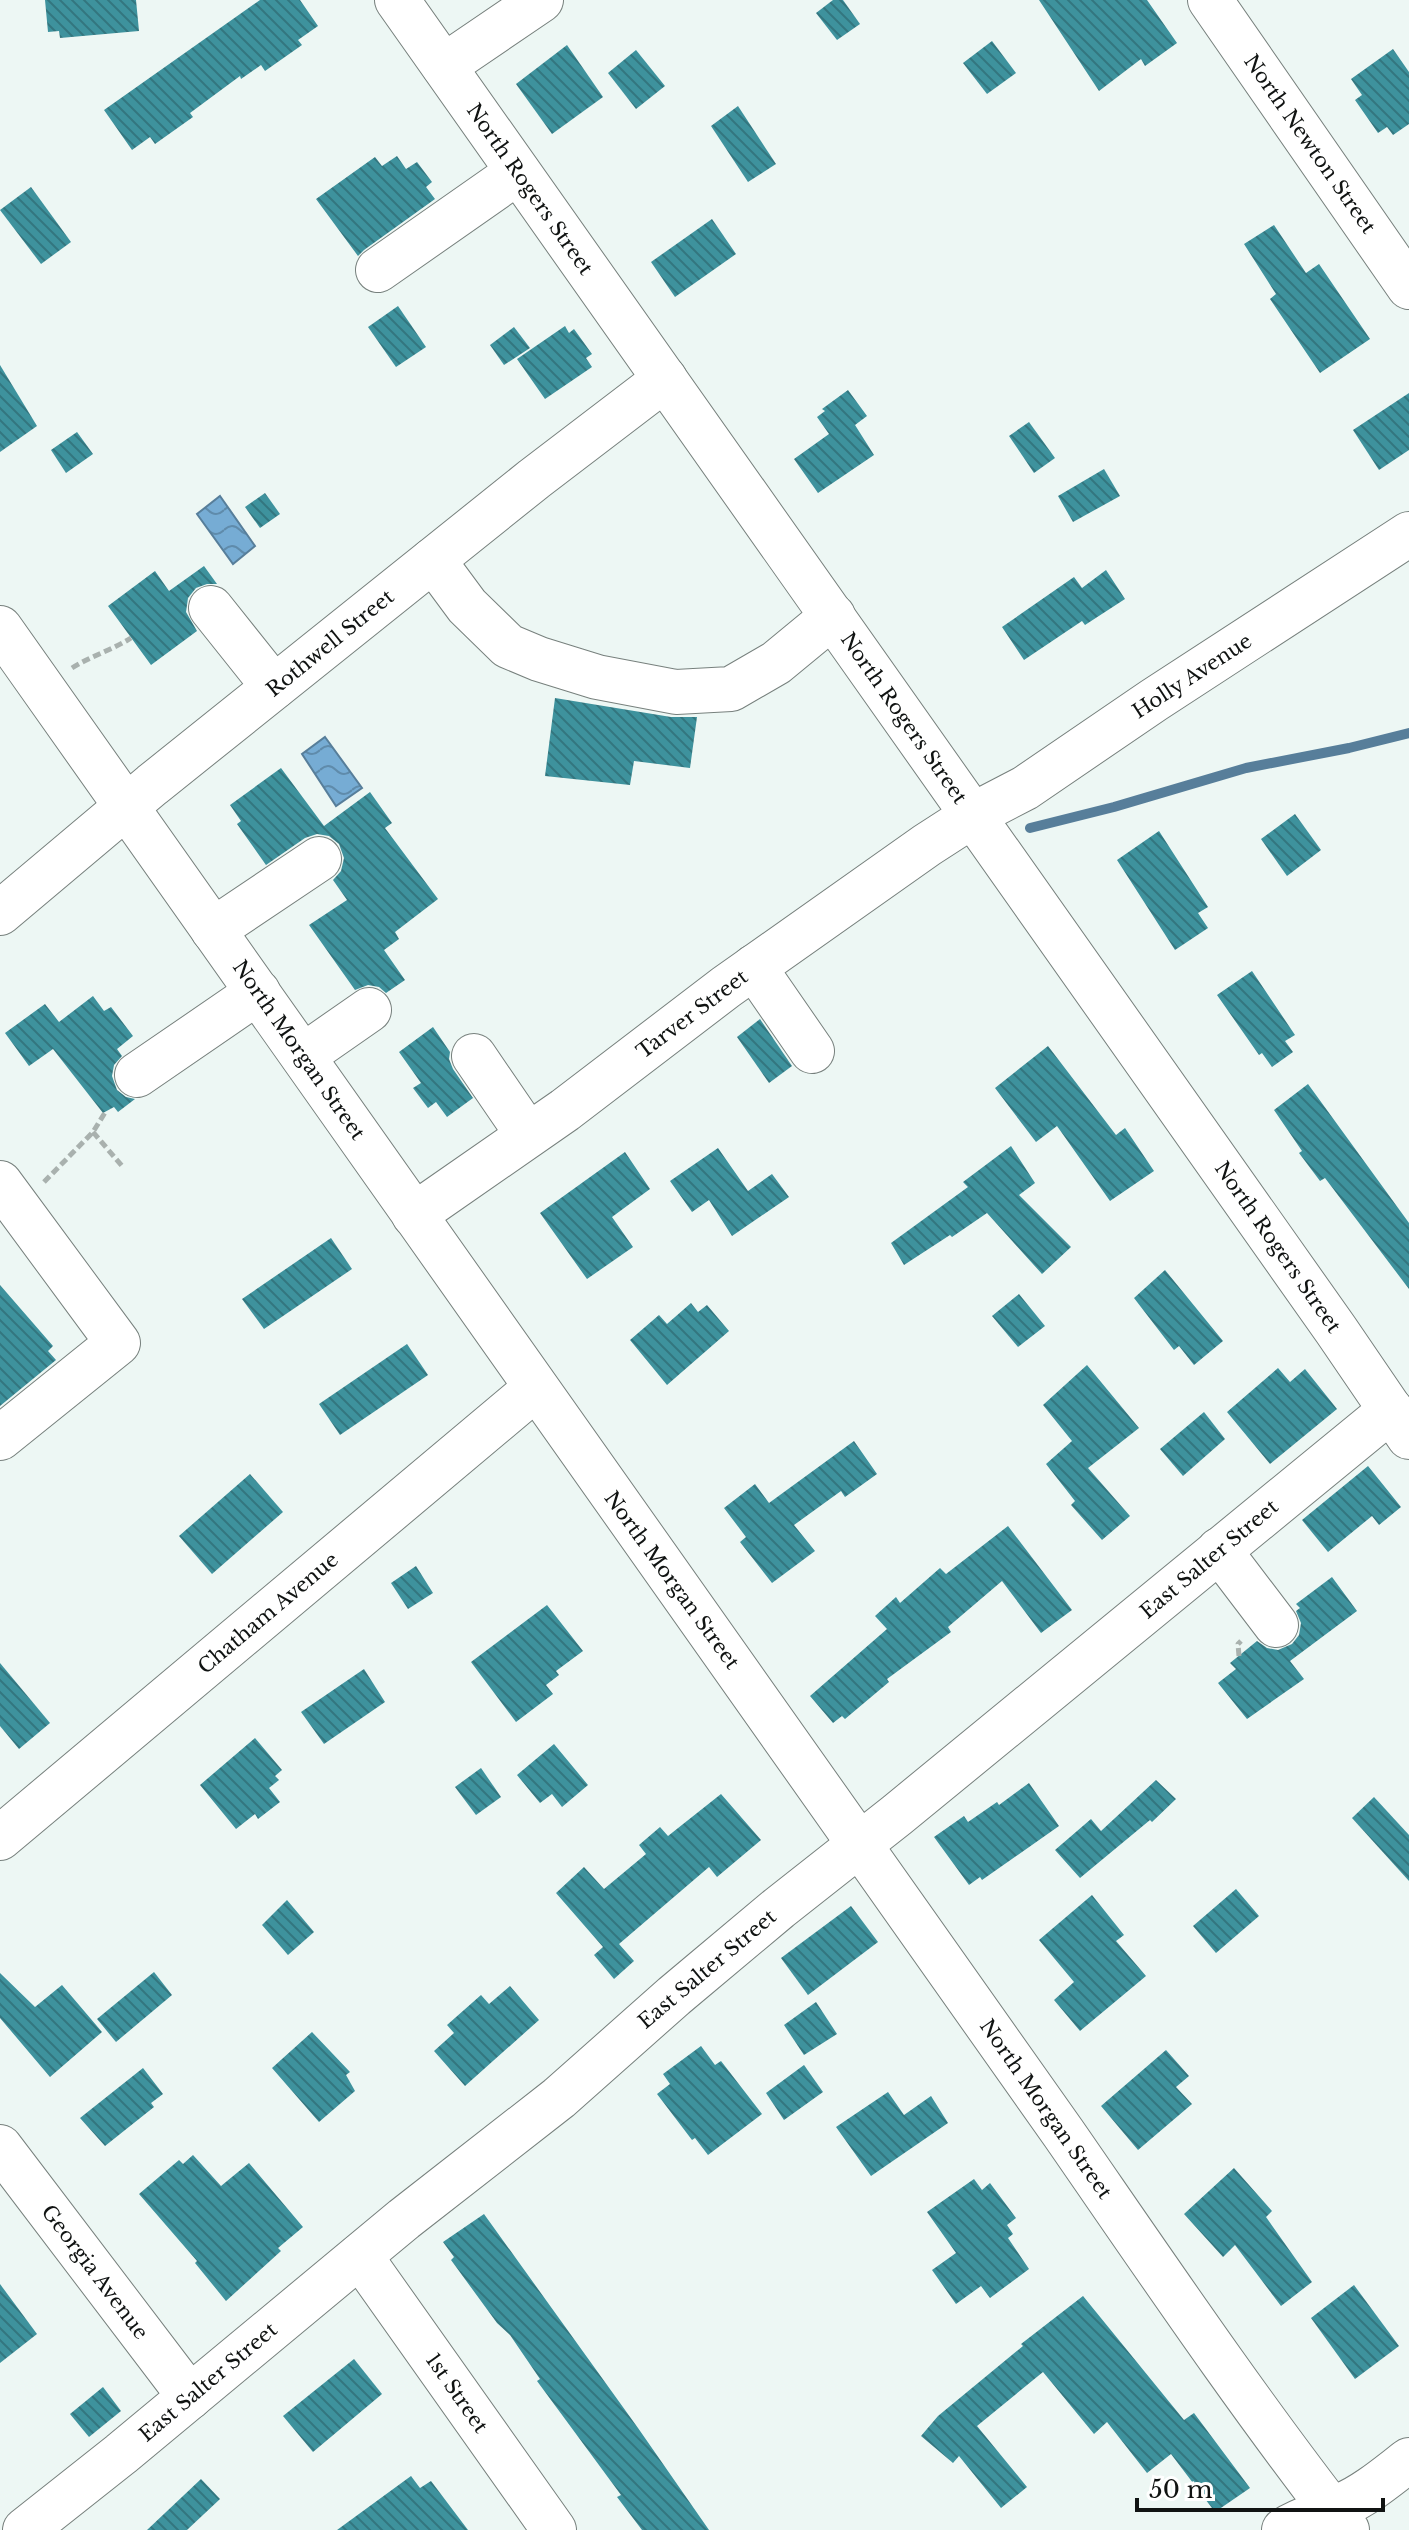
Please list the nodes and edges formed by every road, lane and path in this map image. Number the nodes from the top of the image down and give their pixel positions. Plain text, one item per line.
1 (397, 0) edge
2 (541, 0) edge
3 (1210, 0) edge
4 (444, 66) junction
5 (518, 172) junction
6 (378, 270) dead end
7 (1409, 287) edge
8 (665, 379) junction
9 (1409, 534) edge
10 (433, 560) junction
11 (211, 608) dead end
12 (833, 616) junction
13 (0, 628) edge
14 (131, 638) dead end
15 (274, 687) junction
16 (43, 689) junction
17 (126, 807) junction
18 (973, 816) junction
19 (319, 859) dead end
20 (0, 913) edge
21 (213, 930) junction
22 (754, 967) junction
23 (258, 992) junction
24 (369, 1010) dead end
25 (812, 1051) dead end
26 (303, 1056) junction
27 (474, 1056) dead end
28 (137, 1075) dead end
29 (106, 1111) dead end
30 (93, 1132) junction
31 (528, 1135) junction
32 (122, 1166) dead end
33 (53, 1174) dead end
34 (0, 1183) edge
35 (414, 1215) junction
36 (536, 1388) junction
37 (1400, 1424) edge
38 (0, 1438) edge
39 (1219, 1550) junction
40 (1276, 1625) dead end
41 (0, 1838) edge
42 (859, 1843) junction
43 (0, 2147) edge
44 (360, 2256) junction
45 (190, 2397) junction
46 (1409, 2460) edge
47 (1339, 2520) edge
48 (25, 2530) edge
49 (554, 2530) edge
50 (1284, 2530) edge

1 - 4 street, North Rogers Street
2 - 4 street
3 - 7 street, North Newton Street
4 - 5 street, North Rogers Street
5 - 6 street
5 - 8 street, North Rogers Street
8 - 10 street, Rothwell Street
8 - 12 street, North Rogers Street
9 - 18 street, Holly Avenue
10 - 12 street
10 - 15 street, Rothwell Street
11 - 15 street
12 - 18 street, North Rogers Street
13 - 16 street, North Morgan Street
14 - 16 path
15 - 17 street, Rothwell Street
16 - 17 street, North Morgan Street
17 - 20 street, Rothwell Street
17 - 21 street, North Morgan Street
18 - 22 street, Tarver Street
18 - 37 street, North Rogers Street
19 - 21 street
21 - 23 street, North Morgan Street
22 - 25 street
22 - 31 street, Tarver Street
23 - 26 street, North Morgan Street
23 - 28 street
24 - 26 street
26 - 35 street, North Morgan Street
27 - 31 street
29 - 30 path
30 - 32 path
30 - 33 path
31 - 35 street, Tarver Street
34 - 38 street
35 - 36 street, North Morgan Street
36 - 41 street, Chatham Avenue
36 - 42 street, North Morgan Street
37 - 39 street, East Salter Street
39 - 40 street
39 - 42 street, East Salter Street
42 - 44 street, East Salter Street
42 - 47 street, North Morgan Street
43 - 45 street, Georgia Avenue
44 - 45 street, East Salter Street
44 - 49 street, 1st Street
45 - 48 street, East Salter Street
46 - 47 street
47 - 50 street

